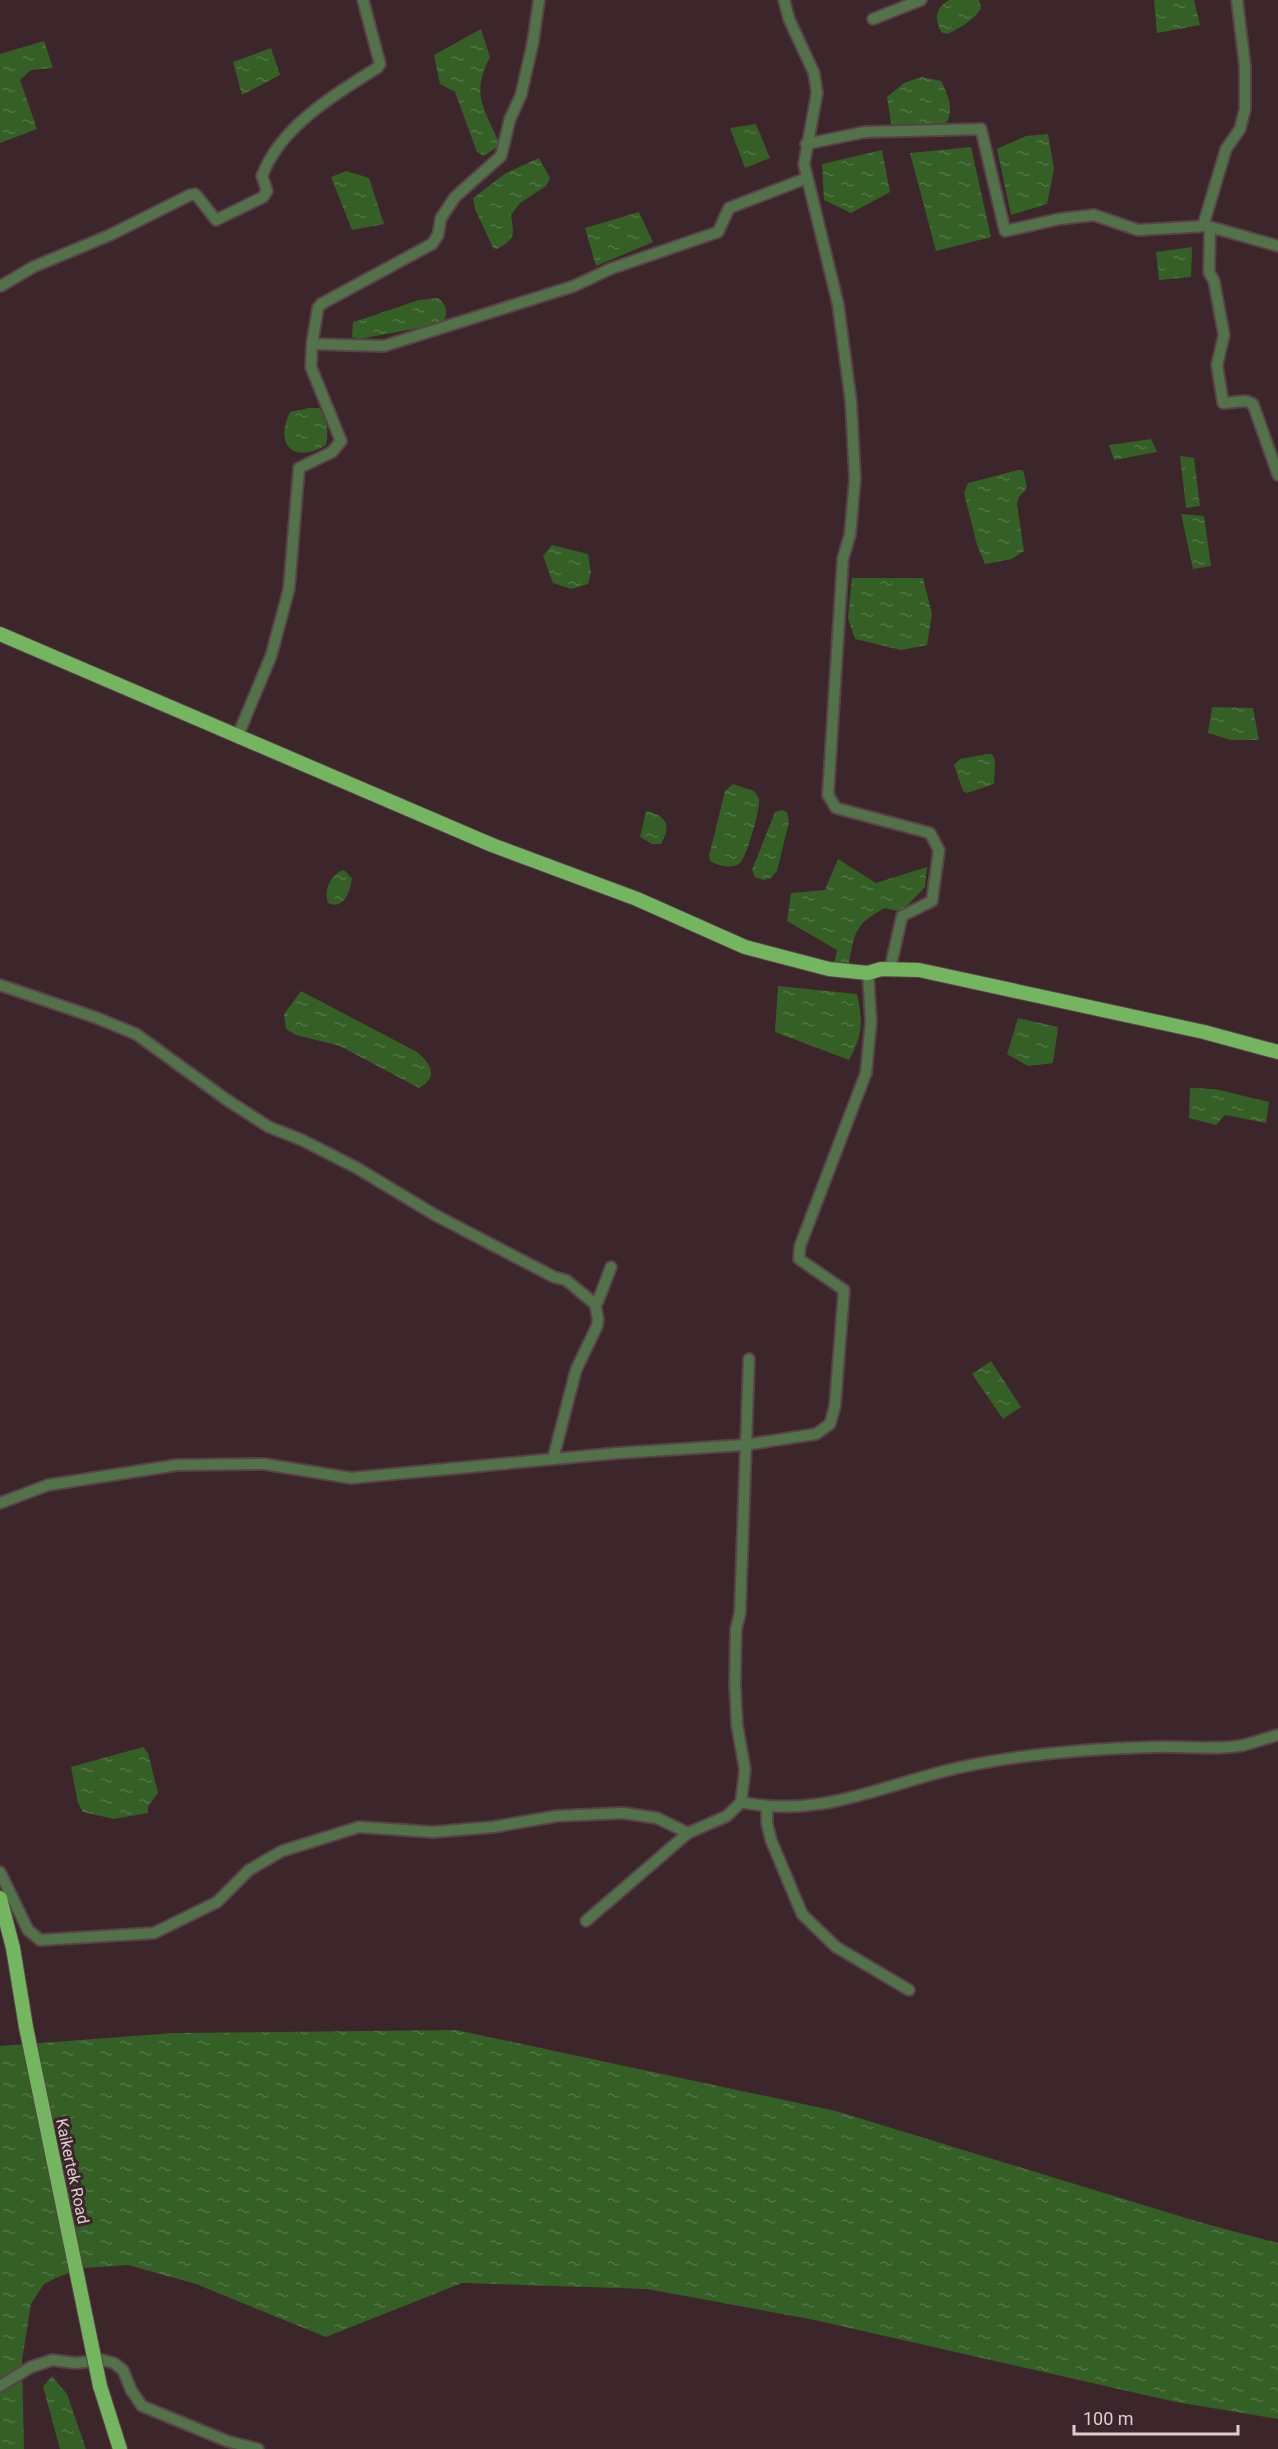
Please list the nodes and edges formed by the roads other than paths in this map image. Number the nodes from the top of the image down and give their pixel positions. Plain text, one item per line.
1 (363, 0) edge
2 (539, 0) edge
3 (784, 0) edge
4 (921, 0) edge
5 (1237, 0) edge
6 (873, 19) dead end
7 (806, 144) junction
8 (807, 178) junction
9 (1206, 227) junction
10 (1278, 246) edge
11 (1, 286) edge
12 (312, 345) junction
13 (1278, 476) edge
14 (0, 634) edge
15 (238, 735) junction
16 (890, 969) junction
17 (868, 973) junction
18 (0, 985) edge
19 (1278, 1052) edge
20 (611, 1266) dead end
21 (595, 1304) junction
22 (748, 1359) dead end
23 (744, 1445) junction
24 (553, 1459) junction
25 (0, 1503) edge
26 (1278, 1735) edge
27 (741, 1802) junction
28 (767, 1808) junction
29 (688, 1833) junction
30 (0, 1872) edge
31 (0, 1899) edge
32 (586, 1921) dead end
33 (909, 1990) dead end
34 (0, 2386) edge
35 (120, 2449) edge
36 (258, 2449) edge

1 - 11 street
2 - 12 street
3 - 7 street
4 - 6 street
5 - 9 street
7 - 8 street
7 - 9 street
8 - 12 street
8 - 16 street
9 - 10 street
9 - 13 street
12 - 15 street
14 - 15 main road
15 - 17 main road
16 - 17 main road
16 - 19 main road
17 - 23 street
18 - 21 street
20 - 21 street
21 - 24 street
22 - 23 street
23 - 24 street
23 - 27 street
24 - 25 street
26 - 28 street
27 - 28 street
27 - 29 street
28 - 33 street
29 - 30 street
29 - 32 street
31 - 35 main road, Kaikertek Road, bridge
34 - 36 street

